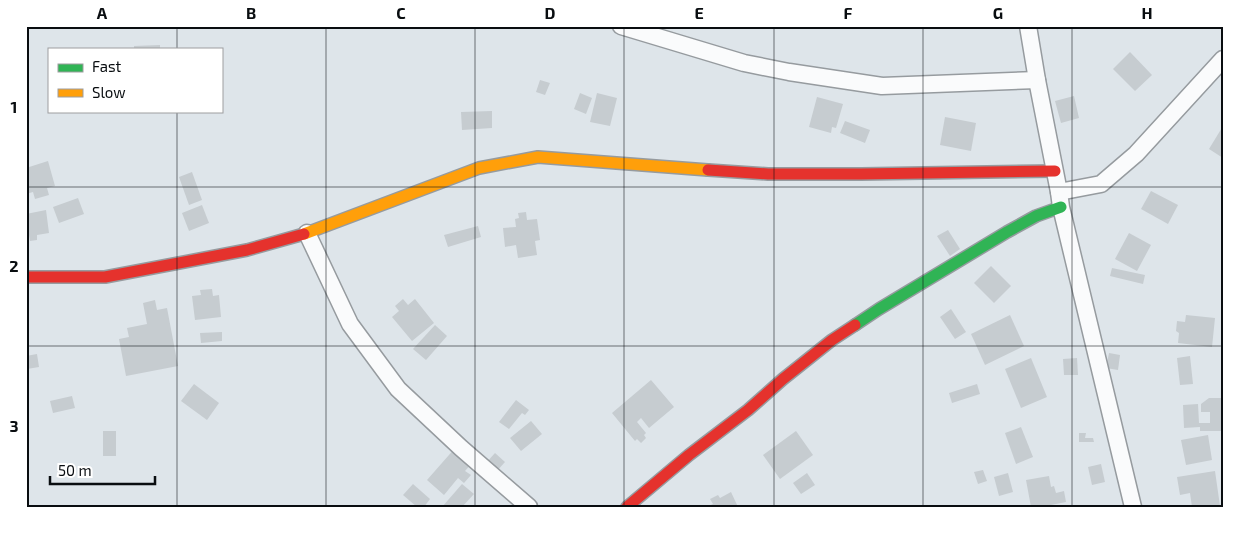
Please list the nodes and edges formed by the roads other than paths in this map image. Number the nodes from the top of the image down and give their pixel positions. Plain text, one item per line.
1 (621, 26) edge
2 (1028, 26) edge
3 (1223, 59) edge
4 (1037, 80) junction
5 (1055, 171) junction
6 (1060, 200) junction
7 (307, 233) junction
8 (26, 277) edge
9 (529, 507) edge
10 (627, 507) edge
11 (1133, 507) edge

1 - 4 street
2 - 4 street
3 - 6 street
4 - 5 street
5 - 6 street
5 - 7 street
6 - 10 street
6 - 11 street
7 - 8 street
7 - 9 street

